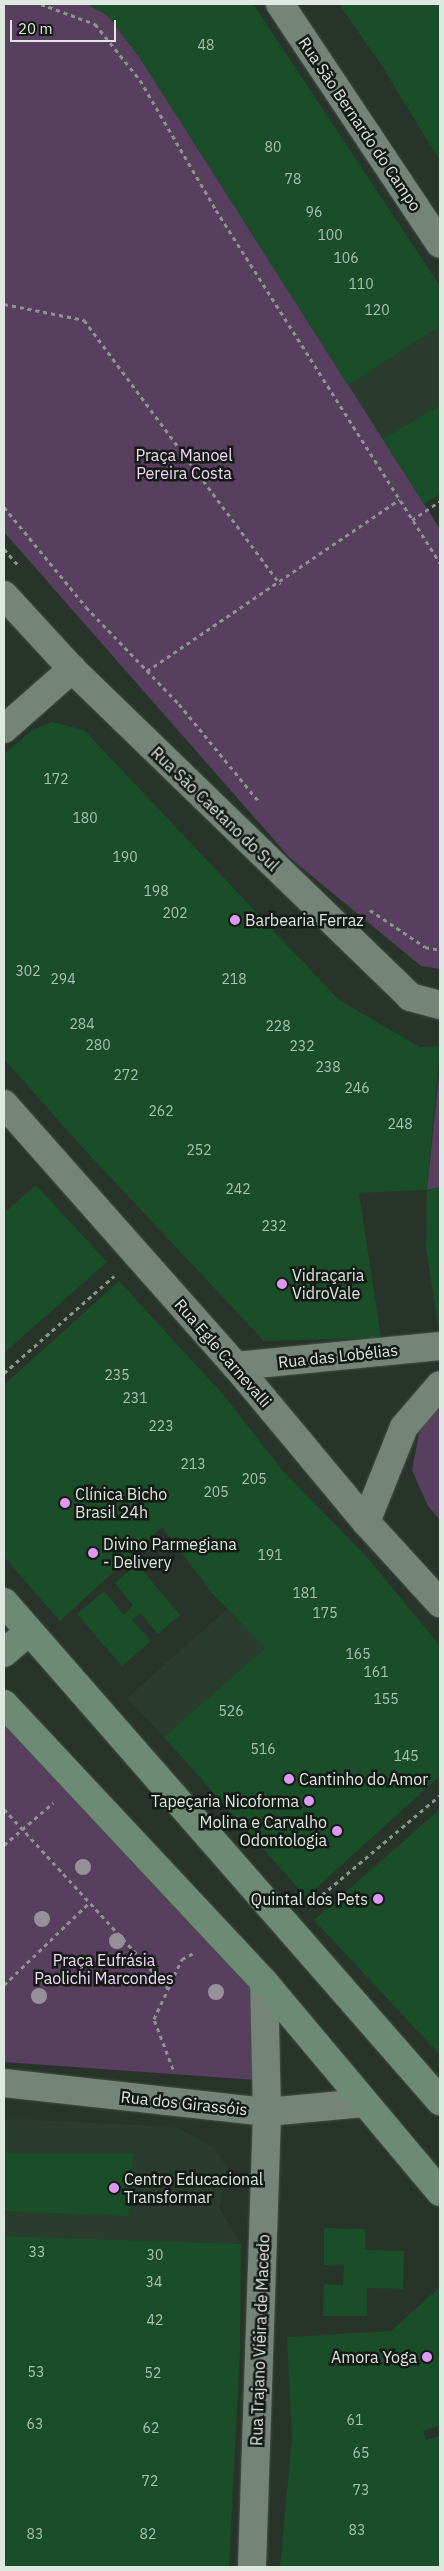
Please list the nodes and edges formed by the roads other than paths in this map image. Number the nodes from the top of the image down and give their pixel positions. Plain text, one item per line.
1 (280, 4) edge
2 (440, 244) edge
3 (4, 595) edge
4 (72, 668) junction
5 (4, 729) edge
6 (440, 1005) edge
7 (4, 1104) edge
8 (440, 1346) edge
9 (236, 1366) junction
10 (440, 1385) edge
11 (366, 1522) junction
12 (4, 1602) edge
13 (440, 1603) edge
14 (28, 1632) junction
15 (4, 1653) edge
16 (4, 1704) edge
17 (264, 1982) junction
18 (4, 2083) edge
19 (440, 2101) edge
20 (364, 2104) junction
21 (267, 2112) junction
22 (440, 2192) edge
23 (252, 2567) edge

1 - 2 street, Rua São Bernardo do Campo
3 - 4 street, Rua São Caetano do Sul
4 - 5 street
4 - 6 street, Rua São Caetano do Sul
7 - 9 street, Rua Egle Carnevalli
8 - 9 street, Rua das Lobélias
9 - 11 street, Rua Egle Carnevalli
10 - 11 street
11 - 13 street, Rua Egle Carnevalli
12 - 14 main road
14 - 15 main road
14 - 19 main road
16 - 17 main road
17 - 20 main road
17 - 21 street, Rua Trajano Viêira de Macedo
18 - 21 street, Rua dos Girassóis
20 - 21 street, Rua dos Girassóis
20 - 22 main road
21 - 23 street, Rua Trajano Viêira de Macedo

